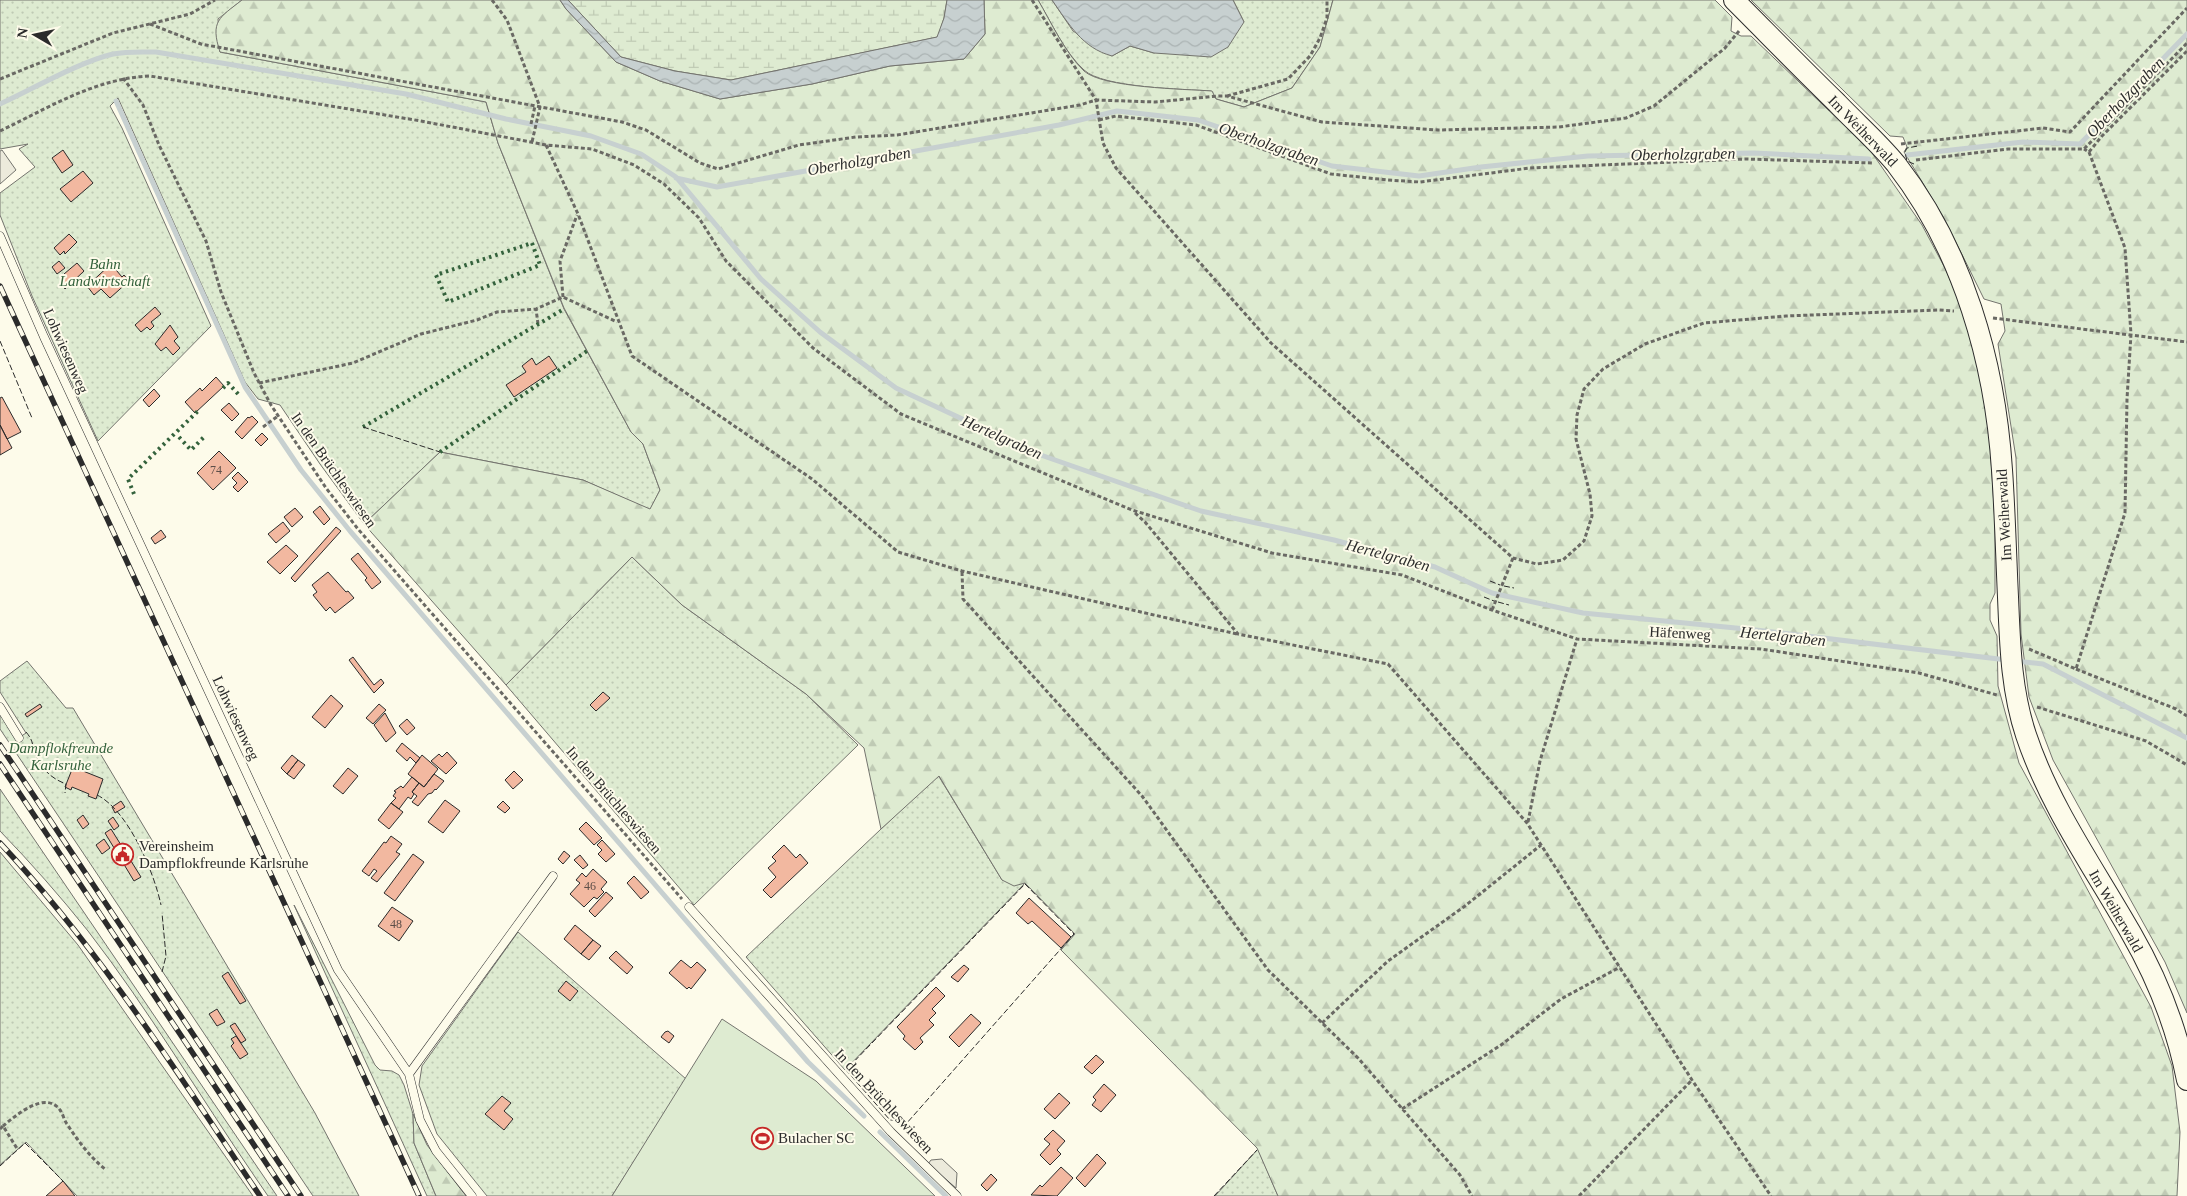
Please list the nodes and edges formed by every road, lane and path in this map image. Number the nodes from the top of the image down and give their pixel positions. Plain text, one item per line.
1 (215, 0) edge
2 (492, 0) edge
3 (1032, 0) edge
4 (1327, 0) edge
5 (1734, 0) edge
6 (2187, 8) edge
7 (1751, 17) junction
8 (150, 24) junction
9 (2187, 43) edge
10 (2187, 51) edge
11 (123, 78) junction
12 (0, 79) edge
13 (1227, 96) junction
14 (1096, 100) junction
15 (535, 106) junction
16 (540, 107) junction
17 (1098, 119) junction
18 (531, 124) dead end
19 (0, 131) edge
20 (532, 142) junction
21 (546, 145) junction
22 (2084, 149) junction
23 (2089, 152) junction
24 (1890, 158) junction
25 (578, 214) junction
26 (0, 236) edge
27 (563, 297) junction
28 (536, 309) junction
29 (1973, 316) junction
30 (617, 322) junction
31 (538, 324) dead end
32 (2131, 334) junction
33 (2187, 342) edge
34 (259, 383) junction
35 (277, 417) junction
36 (264, 426) dead end
37 (1132, 510) junction
38 (1513, 558) junction
39 (962, 572) junction
40 (1492, 610) junction
41 (1238, 634) junction
42 (1577, 639) junction
43 (2010, 645) junction
44 (2076, 669) junction
45 (2016, 700) junction
46 (0, 708) edge
47 (2187, 716) edge
48 (19, 738) dead end
49 (2187, 765) edge
50 (1527, 822) junction
51 (1542, 845) junction
52 (553, 876) dead end
53 (689, 907) joint
54 (1620, 967) junction
55 (1322, 1022) junction
56 (409, 1074) junction
57 (1692, 1080) junction
58 (2187, 1080) edge
59 (1402, 1109) junction
60 (2, 1127) edge
61 (18, 1150) dead end
62 (105, 1169) dead end
63 (472, 1196) edge
64 (957, 1196) edge
65 (1472, 1196) edge
66 (1579, 1196) edge
67 (1771, 1196) edge

1 - 8 path
2 - 16 path
3 - 14 path
4 - 13 path
5 - 7 street, Im Weiherwald
6 - 24 path
7 - 13 path
7 - 24 street, Im Weiherwald
8 - 12 path
8 - 15 path
9 - 22 path
10 - 23 path
11 - 19 path, Häfenweg
11 - 20 path, Häfenweg
11 - 34 path, In den Brüchleswiesen
13 - 14 path
14 - 16 path
14 - 17 path
15 - 16 path
15 - 18 path
16 - 20 path
17 - 24 path
17 - 38 path
20 - 21 path, Häfenweg
21 - 25 path
21 - 37 path, Häfenweg
22 - 23 path
22 - 24 path
23 - 32 path
24 - 29 street, Im Weiherwald
25 - 27 path
25 - 30 path
26 - 56 lane, Lohwiesenweg
27 - 28 path
27 - 30 path
28 - 31 path
28 - 34 path
29 - 32 path
29 - 38 path
29 - 43 street, Im Weiherwald
30 - 39 path
32 - 33 path
32 - 44 path
34 - 35 path, In den Brüchleswiesen
35 - 36 path
35 - 53 path, In den Brüchleswiesen
37 - 40 path, Häfenweg
37 - 41 path
38 - 40 path
39 - 41 path
39 - 55 path
40 - 42 path, Häfenweg
41 - 50 path
42 - 45 path, Häfenweg
42 - 50 path
43 - 44 path
43 - 45 street, Im Weiherwald
44 - 47 path
45 - 49 path, Häfenweg
45 - 58 street, Im Weiherwald
46 - 48 lane
50 - 51 path
51 - 54 path
51 - 55 path
52 - 56 lane
53 - 64 lane, In den Brüchleswiesen
54 - 57 path
54 - 59 path
55 - 59 path
56 - 63 lane, Lohwiesenweg
57 - 66 path
57 - 67 path
59 - 65 path
60 - 61 path
60 - 62 path

